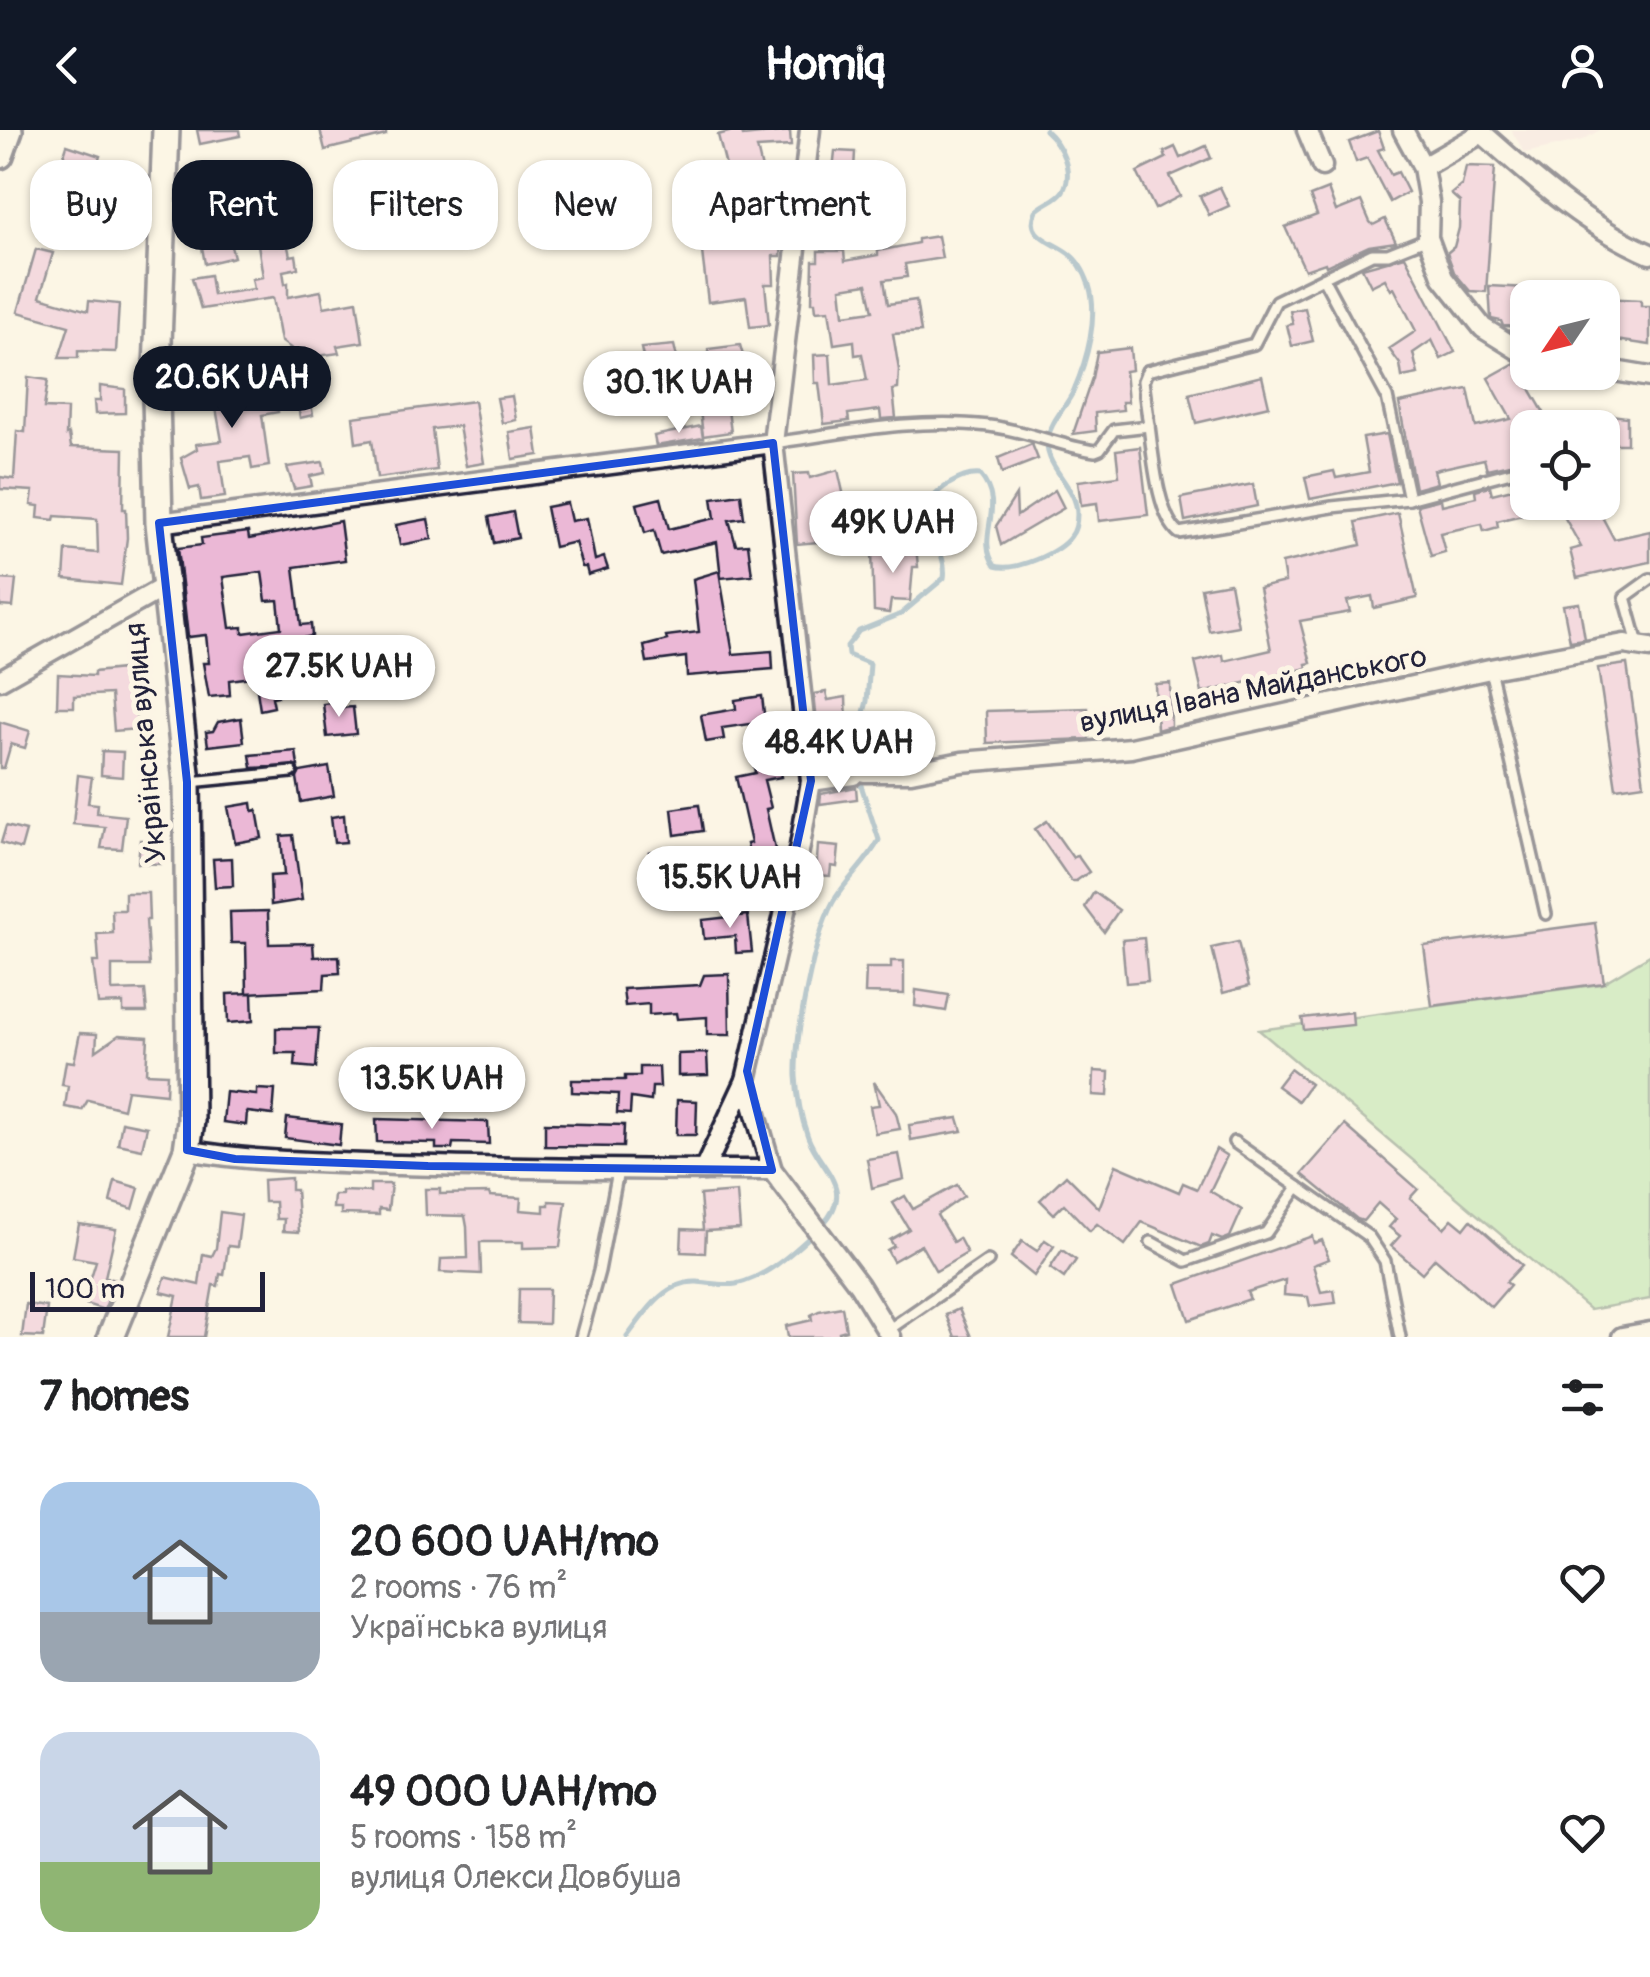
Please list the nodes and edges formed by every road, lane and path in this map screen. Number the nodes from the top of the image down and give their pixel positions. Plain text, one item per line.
1 (9, 130) edge
2 (166, 130) edge
3 (810, 130) edge
4 (1307, 130) edge
5 (1403, 130) edge
6 (1481, 132) edge
7 (0, 155) edge
8 (1322, 166) dead end
9 (1422, 167) junction
10 (1428, 238) junction
11 (1650, 254) edge
12 (1323, 278) junction
13 (1510, 347) edge
14 (1620, 372) edge
15 (1650, 376) edge
16 (1149, 426) junction
17 (773, 443) junction
18 (1510, 472) edge
19 (1409, 499) junction
20 (159, 522) junction
21 (1650, 579) edge
22 (164, 587) junction
23 (1644, 646) edge
24 (1490, 670) junction
25 (0, 680) edge
26 (292, 772) dead end
27 (812, 781) junction
28 (187, 782) junction
29 (1546, 914) dead end
30 (746, 1080) junction
31 (1234, 1142) dead end
32 (187, 1150) junction
33 (704, 1170) junction
34 (772, 1170) junction
35 (618, 1171) junction
36 (1298, 1187) junction
37 (1151, 1242) dead end
38 (988, 1261) dead end
39 (1650, 1332) edge
40 (889, 1334) edge
41 (111, 1337) edge
42 (581, 1337) edge
43 (1400, 1337) edge
44 (1622, 1337) edge

1 - 7 street
2 - 20 street, Українська вулиця
3 - 17 street
4 - 8 street
5 - 9 street
6 - 9 street
6 - 11 street
9 - 10 street
10 - 12 lane
10 - 13 street
12 - 16 lane
12 - 19 lane
14 - 15 street
16 - 17 lane
16 - 19 lane
17 - 20 street
17 - 27 street
18 - 19 lane
20 - 22 street, Українська вулиця
21 - 23 lane
22 - 25 street
22 - 28 street, Українська вулиця
23 - 24 street, вулиця Івана Майданського
24 - 27 street, вулиця Івана Майданського
24 - 29 lane
26 - 28 lane
27 - 30 street
28 - 32 street, Українська вулиця
30 - 33 street
30 - 34 street
31 - 36 lane
32 - 35 street
32 - 41 street, Українська вулиця
33 - 34 street
33 - 35 street
34 - 40 street
35 - 42 lane
36 - 37 lane
36 - 43 lane
38 - 40 lane
39 - 44 street

